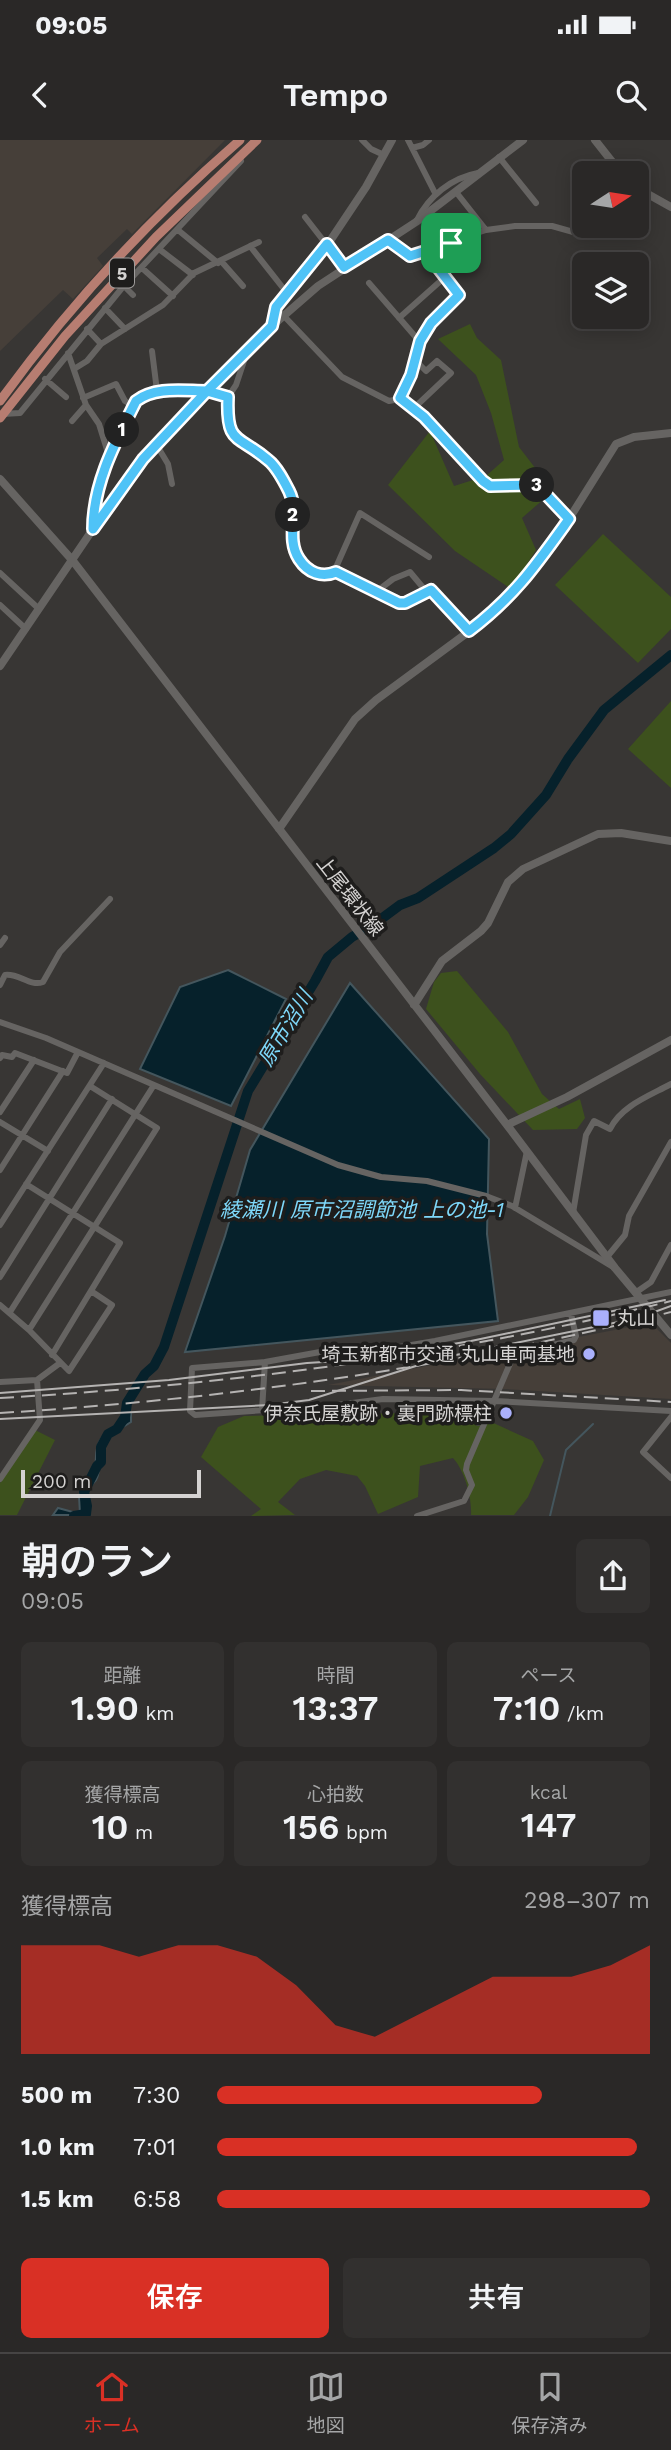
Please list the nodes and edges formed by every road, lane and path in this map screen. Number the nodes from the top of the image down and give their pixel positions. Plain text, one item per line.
1 (240, 140) edge
2 (259, 140) edge
3 (362, 140) edge
4 (392, 140) edge
5 (408, 140) edge
6 (429, 140) edge
7 (523, 140) edge
8 (595, 140) edge
9 (510, 144) edge
10 (412, 148) junction
11 (384, 155) junction
12 (499, 158) junction
13 (612, 161) edge
14 (479, 173) junction
15 (456, 192) junction
16 (435, 193) junction
17 (649, 195) edge
18 (536, 203) dead end
19 (671, 208) edge
20 (306, 217) dead end
21 (416, 222) junction
22 (178, 230) junction
23 (486, 230) junction
24 (572, 232) edge
25 (388, 240) junction
26 (259, 242) dead end
27 (451, 243) junction
28 (327, 244) junction
29 (250, 247) junction
30 (159, 249) junction
31 (425, 252) junction
32 (219, 262) junction
33 (435, 264) junction
34 (344, 267) junction
35 (142, 268) junction
36 (193, 275) junction
37 (445, 277) junction
38 (369, 283) dead end
39 (243, 286) dead end
40 (110, 287) junction
41 (123, 287) junction
42 (287, 293) junction
43 (133, 295) dead end
44 (173, 296) junction
45 (105, 308) junction
46 (283, 315) junction
47 (399, 318) junction
48 (64, 320) junction
49 (272, 326) junction
50 (73, 328) junction
51 (57, 329) junction
52 (125, 329) junction
53 (86, 330) junction
54 (65, 336) junction
55 (420, 341) junction
56 (101, 344) junction
57 (248, 350) junction
58 (152, 351) dead end
59 (68, 353) junction
60 (415, 360) junction
61 (75, 369) junction
62 (45, 379) junction
63 (157, 391) junction
64 (207, 391) junction
65 (66, 397) dead end
66 (228, 397) junction
67 (400, 398) junction
68 (0, 401) edge
69 (84, 402) junction
70 (133, 406) junction
71 (414, 408) junction
72 (2, 416) edge
73 (72, 421) dead end
74 (671, 433) edge
75 (156, 444) junction
76 (109, 456) junction
77 (0, 479) edge
78 (172, 484) dead end
79 (569, 519) junction
80 (93, 529) junction
81 (429, 557) dead end
82 (73, 561) junction
83 (0, 573) edge
84 (332, 574) junction
85 (425, 590) junction
86 (376, 592) junction
87 (0, 605) edge
88 (39, 609) junction
89 (26, 629) junction
90 (469, 631) junction
91 (1, 662) edge
92 (279, 829) junction
93 (671, 841) edge
94 (110, 900) dead end
95 (5, 938) dead end
96 (0, 945) edge
97 (0, 985) edge
98 (414, 1005) junction
99 (0, 1022) edge
100 (671, 1041) edge
101 (78, 1052) junction
102 (0, 1058) edge
103 (34, 1060) junction
104 (104, 1063) junction
105 (63, 1071) junction
106 (671, 1084) edge
107 (154, 1085) junction
108 (90, 1086) junction
109 (112, 1099) junction
110 (0, 1112) edge
111 (135, 1114) junction
112 (0, 1122) edge
113 (508, 1125) junction
114 (22, 1136) junction
115 (671, 1142) edge
116 (48, 1151) junction
117 (527, 1151) junction
118 (0, 1170) edge
119 (26, 1184) junction
120 (50, 1199) junction
121 (515, 1208) junction
122 (72, 1213) junction
123 (573, 1213) junction
124 (0, 1225) edge
125 (95, 1228) junction
126 (671, 1245) edge
127 (607, 1257) junction
128 (615, 1268) junction
129 (0, 1277) edge
130 (91, 1291) junction
131 (671, 1292) edge
132 (637, 1296) junction
133 (0, 1305) edge
134 (10, 1312) junction
135 (572, 1317) junction
136 (666, 1324) edge
137 (29, 1330) junction
138 (671, 1335) edge
139 (52, 1355) junction
140 (265, 1362) junction
141 (60, 1363) junction
142 (37, 1380) junction
143 (0, 1382) edge
144 (486, 1401) junction
145 (496, 1401) junction
146 (262, 1410) junction
147 (671, 1412) edge
148 (671, 1417) edge
149 (473, 1448) junction
150 (671, 1478) edge
151 (0, 1479) edge
152 (417, 1516) edge

1 - 48 main road, 5
2 - 22 street
2 - 40 main road, 5
3 - 11 street
4 - 11 street
5 - 10 street
6 - 10 street
7 - 9 street
8 - 13 street
9 - 12 street
10 - 16 street
11 - 28 street
12 - 14 street
12 - 18 street
14 - 15 street
14 - 16 street
15 - 21 street
15 - 23 street
16 - 21 street
17 - 19 street
20 - 28 street
21 - 25 street
22 - 30 street
22 - 32 street
23 - 24 street
23 - 27 street
25 - 31 street
25 - 34 street
26 - 29 street
27 - 31 street
27 - 33 street
28 - 34 street
28 - 42 street
29 - 32 street
29 - 42 street
30 - 35 street
30 - 36 street
31 - 33 street
32 - 36 street
32 - 39 street
33 - 37 street
34 - 46 street
35 - 41 street
35 - 44 street
36 - 44 street
37 - 47 street
37 - 55 street
38 - 47 street
40 - 41 street
40 - 50 main road, 5
41 - 43 street
41 - 45 street
42 - 49 street
44 - 52 street
45 - 52 street
45 - 53 street
46 - 49 street
46 - 67 street
47 - 55 street
48 - 50 main road
48 - 51 main road, 5
49 - 57 street
50 - 54 main road, 5
51 - 54 main road
51 - 68 main road, 5
52 - 56 street
53 - 56 street
53 - 59 street
54 - 72 main road, 5
55 - 60 street
56 - 61 street
57 - 64 street
57 - 66 street
58 - 63 street
59 - 61 street
59 - 62 street
60 - 67 street
60 - 71 street
61 - 69 street
62 - 65 street
62 - 72 street
63 - 64 street
63 - 70 street
64 - 66 street
64 - 75 street
66 - 84 street
67 - 71 street
69 - 70 street
69 - 73 street
69 - 76 street
70 - 76 street
71 - 79 street
74 - 79 street
75 - 78 street
75 - 80 street
76 - 80 street
77 - 82 street, 上尾環状線
79 - 90 street
80 - 82 street
81 - 84 street
82 - 88 street
82 - 92 street, 上尾環状線
83 - 88 street
84 - 86 street
85 - 86 street
85 - 86 street
85 - 90 street
87 - 89 street
88 - 89 street
89 - 91 street
90 - 92 street
92 - 98 street, 上尾環状線
93 - 98 street
94 - 97 street
95 - 96 street
98 - 113 street, 上尾環状線
99 - 101 street
100 - 113 street
101 - 104 street
101 - 105 street
102 - 103 street
103 - 105 street
103 - 110 street
104 - 107 street
104 - 108 street
105 - 114 street
106 - 123 street
107 - 111 street
107 - 121 street
108 - 109 street
108 - 116 street
109 - 111 street
109 - 120 street
111 - 122 street
111 - 125 street
112 - 114 street
113 - 117 street, 上尾環状線
114 - 116 street
114 - 118 street
115 - 127 street
116 - 119 street
117 - 121 street
117 - 123 street, 上尾環状線
119 - 120 street
119 - 124 street
120 - 122 street
120 - 129 street
121 - 128 street
122 - 125 street
122 - 134 street
123 - 127 street, 上尾環状線
125 - 130 street
125 - 137 street
126 - 132 street
127 - 128 street, 上尾環状線
128 - 132 street, 上尾環状線
130 - 139 street
130 - 141 street
131 - 132 street
132 - 135 street
132 - 136 street, 上尾環状線
133 - 134 street
134 - 137 street
135 - 140 street
135 - 149 street
136 - 138 street, 上尾環状線
137 - 139 street
139 - 141 street
140 - 146 street
140 - 146 street
141 - 142 street
142 - 143 street
142 - 151 street
144 - 145 street
144 - 146 street
144 - 149 street
145 - 147 street
145 - 149 street
148 - 150 street
149 - 152 street

